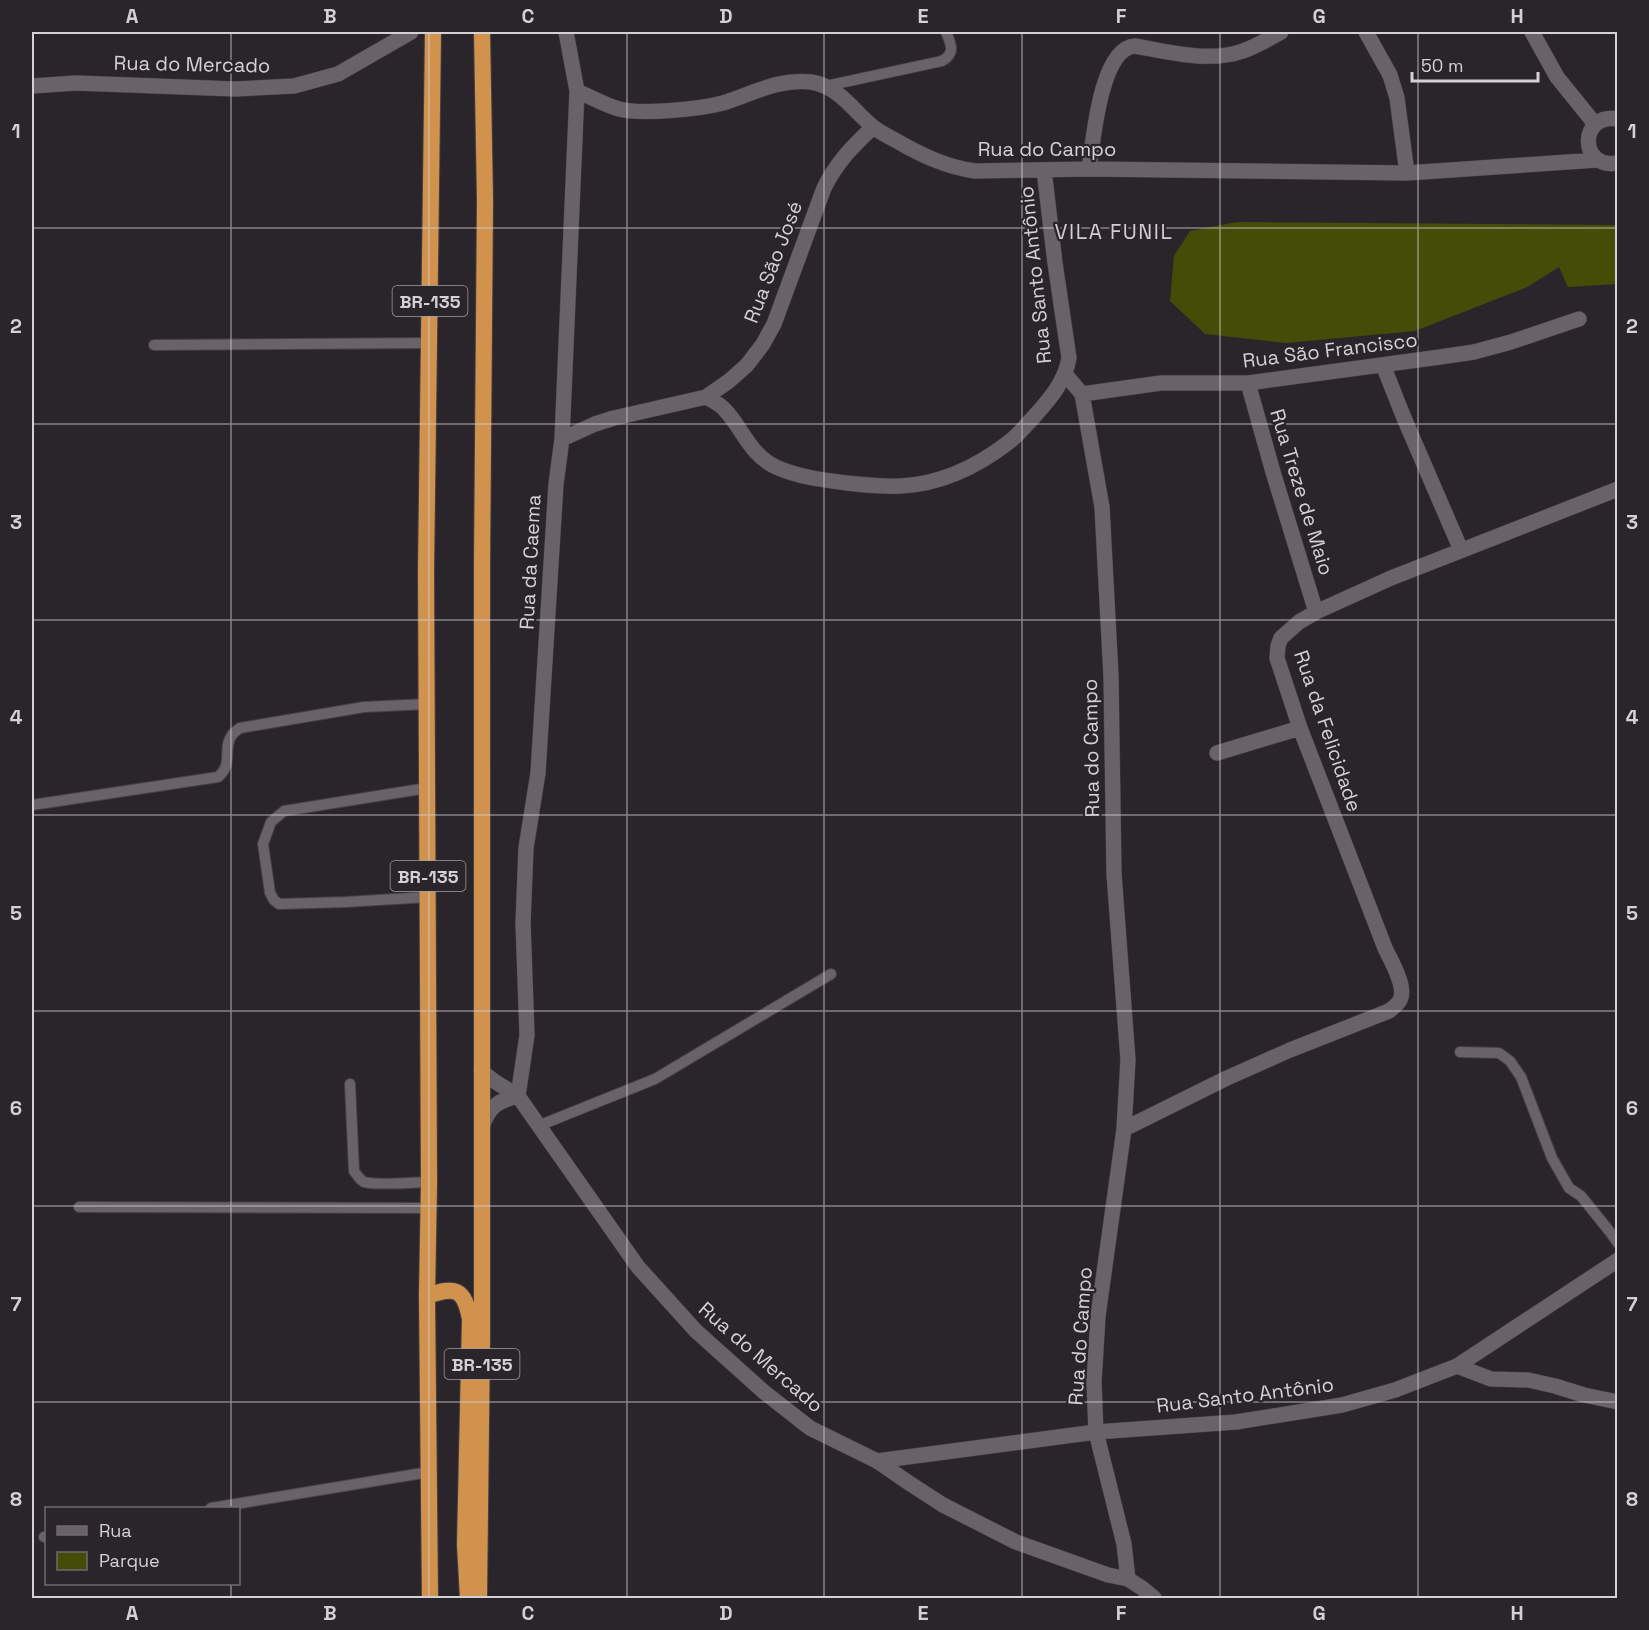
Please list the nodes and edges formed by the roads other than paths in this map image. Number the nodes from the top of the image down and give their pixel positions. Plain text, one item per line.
1 (411, 32) edge
2 (433, 32) edge
3 (482, 32) edge
4 (566, 32) edge
5 (946, 32) edge
6 (1281, 32) edge
7 (1366, 32) edge
8 (1532, 32) edge
9 (32, 86) edge
10 (826, 86) junction
11 (577, 91) junction
12 (1617, 119) edge
13 (873, 128) junction
14 (1592, 130) junction
15 (1597, 160) junction
16 (1551, 163) junction
17 (1617, 163) edge
18 (1044, 170) junction
19 (1089, 170) junction
20 (1407, 173) junction
21 (1579, 319) dead end
22 (430, 343) junction
23 (154, 345) dead end
24 (1383, 365) junction
25 (1065, 374) junction
26 (1248, 383) junction
27 (1082, 394) junction
28 (706, 397) junction
29 (562, 439) junction
30 (1617, 489) edge
31 (1461, 550) junction
32 (1316, 612) junction
33 (427, 704) junction
34 (1300, 728) junction
35 (1216, 753) dead end
36 (427, 788) junction
37 (32, 805) edge
38 (428, 897) junction
39 (831, 974) dead end
40 (1460, 1052) dead end
41 (481, 1071) junction
42 (350, 1084) dead end
43 (518, 1096) junction
44 (538, 1126) junction
45 (481, 1129) junction
46 (1124, 1129) junction
47 (429, 1182) junction
48 (80, 1207) dead end
49 (428, 1208) junction
50 (1617, 1243) edge
51 (1617, 1260) edge
52 (427, 1296) junction
53 (1457, 1366) junction
54 (1617, 1402) edge
55 (1096, 1432) junction
56 (877, 1461) junction
57 (429, 1472) junction
58 (223, 1507) edge
59 (1128, 1580) junction
60 (430, 1599) edge
61 (468, 1599) edge
62 (479, 1599) edge
63 (1154, 1599) edge

1 - 9 street, Rua do Mercado
2 - 22 highway, BR-135
3 - 41 highway, BR-135
4 - 11 street, Rua da Caema
5 - 10 lane
6 - 19 street
7 - 20 street
8 - 14 street
10 - 11 street, Rua do Campo
10 - 13 street, Rua do Campo
11 - 29 street, Rua da Caema
12 - 14 street
13 - 18 street, Rua do Campo
13 - 28 street, Rua São José
14 - 15 street
14 - 16 street, Rua do Campo
15 - 16 street, Rua do Campo
15 - 17 street, Rua do Campo
16 - 20 street, Rua do Campo
18 - 19 street, Rua do Campo
18 - 25 street, Rua Santo Antônio
19 - 20 street, Rua do Campo
21 - 24 street, Rua São Francisco
22 - 23 lane
22 - 33 highway, BR-135
24 - 26 street, Rua São Francisco
24 - 31 street
25 - 27 street
25 - 28 street
26 - 27 street, Rua São Francisco
26 - 32 street, Rua Treze de Maio
27 - 46 street, Rua do Campo
28 - 29 street, Rua São José
29 - 43 street, Rua da Caema
30 - 31 street, Rua da Felicidade
31 - 32 street, Rua da Felicidade
32 - 34 street, Rua da Felicidade
33 - 36 highway, BR-135
33 - 37 lane
34 - 35 street
34 - 46 street, Rua da Felicidade
36 - 38 highway, BR-135
36 - 38 lane
38 - 47 highway, BR-135
39 - 44 lane
40 - 50 lane
41 - 43 street, Rua do Mercado
41 - 45 highway, BR-135
42 - 47 lane
43 - 44 street, Rua do Mercado
43 - 45 street
44 - 56 street, Rua do Mercado
45 - 62 highway, BR-135
46 - 55 street, Rua do Campo
47 - 49 highway, BR-135
48 - 49 lane
49 - 52 highway, BR-135
51 - 53 street, Rua Santo Antônio
52 - 57 highway, BR-135
52 - 61 highway
53 - 54 street
53 - 55 street, Rua Santo Antônio
55 - 56 street, Rua Santo Antônio
55 - 59 street, Rua do Campo
56 - 59 street, Rua do Mercado
57 - 58 lane
57 - 60 highway, BR-135
59 - 63 street, Rua do Mercado

